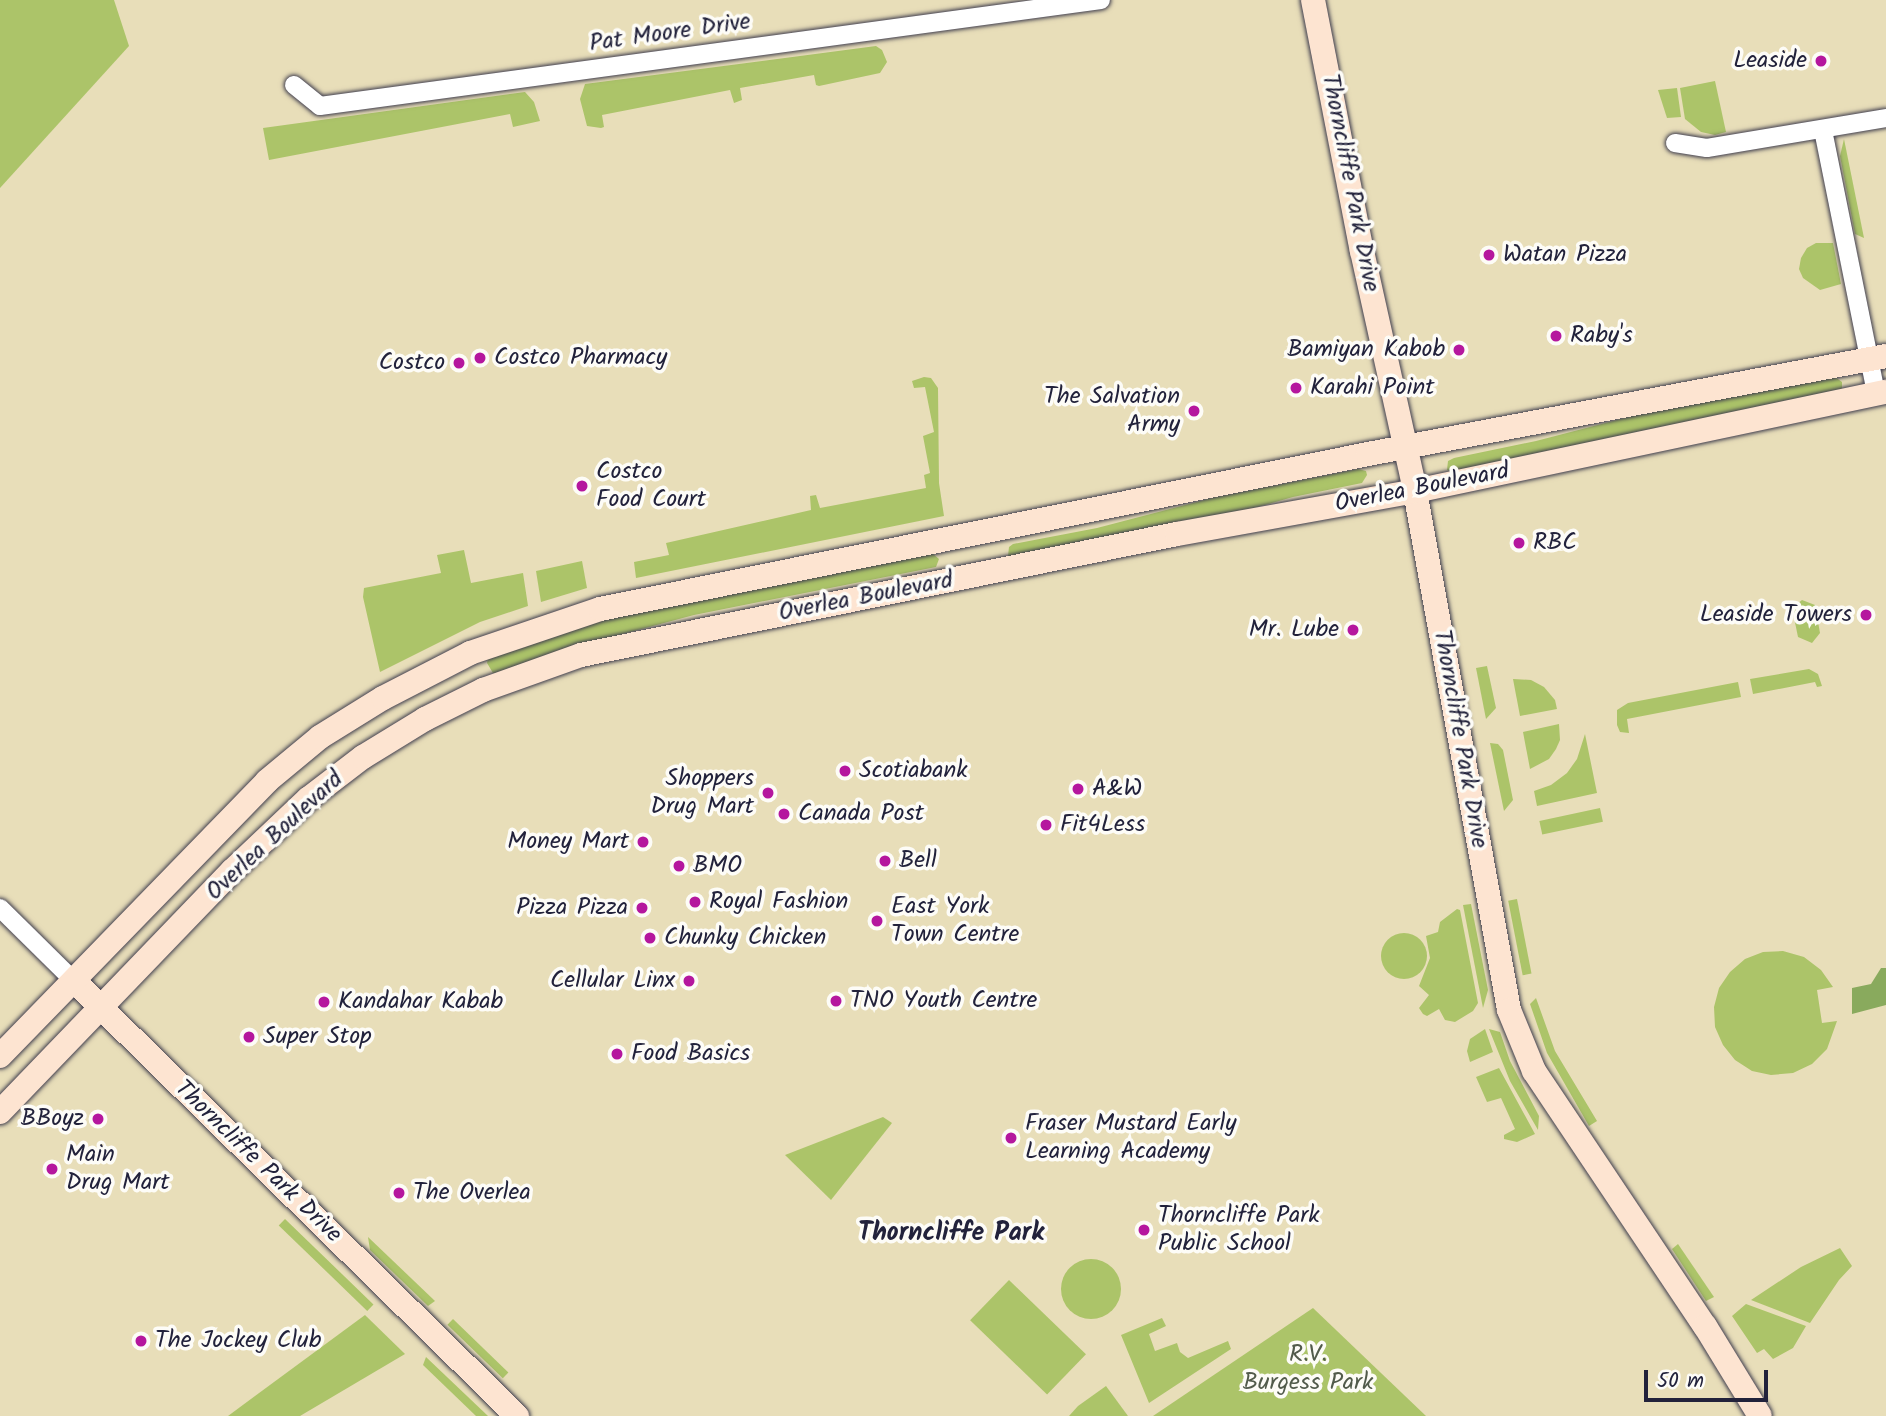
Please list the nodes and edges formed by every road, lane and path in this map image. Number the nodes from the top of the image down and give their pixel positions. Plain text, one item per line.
1 (1101, 0) edge
2 (1313, 0) edge
3 (294, 85) dead end
4 (1886, 118) edge
5 (1823, 130) junction
6 (1675, 144) dead end
7 (1877, 358) edge
8 (1881, 393) edge
9 (1406, 448) junction
10 (1415, 491) junction
11 (0, 908) edge
12 (75, 981) junction
13 (100, 1009) junction
14 (0, 1056) edge
15 (0, 1112) edge
16 (517, 1416) edge
17 (1760, 1416) edge

1 - 3 street, Pat Moore Drive
2 - 9 main road, Thorncliffe Park Drive
4 - 5 street
5 - 6 street
5 - 7 street
7 - 8 street
7 - 9 main road, Overlea Boulevard
8 - 10 main road, Overlea Boulevard
9 - 10 main road, Thorncliffe Park Drive
9 - 12 main road, Overlea Boulevard
10 - 13 main road, Overlea Boulevard
10 - 17 main road, Thorncliffe Park Drive
11 - 12 street, Thorncliffe Park Drive
12 - 13 main road, Thorncliffe Park Drive
12 - 14 main road, Overlea Boulevard
13 - 15 main road, Overlea Boulevard
13 - 16 main road, Thorncliffe Park Drive

